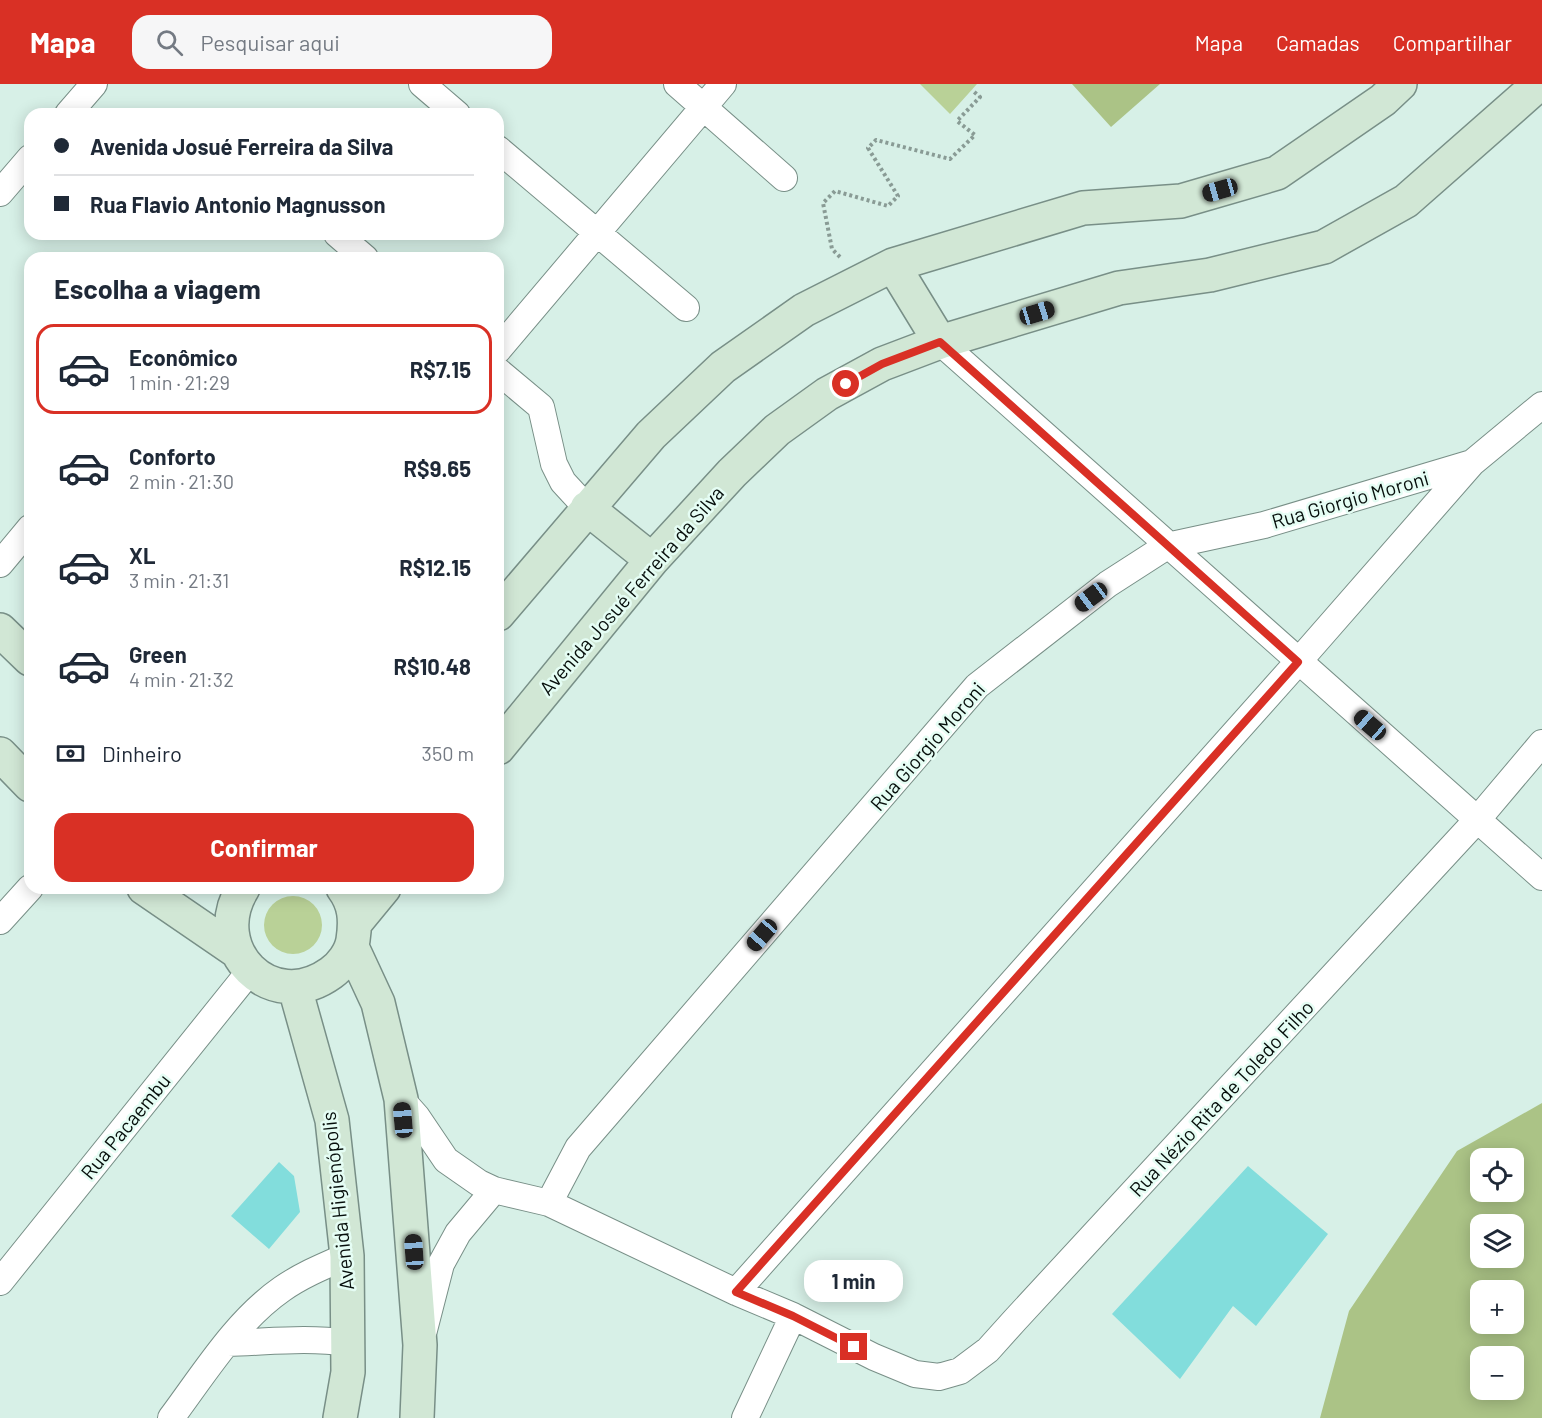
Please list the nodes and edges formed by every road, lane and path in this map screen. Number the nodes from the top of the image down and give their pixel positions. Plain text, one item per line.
1 (94, 84) edge
2 (422, 84) edge
3 (677, 84) edge
4 (723, 84) edge
5 (1400, 84) edge
6 (1539, 84) edge
7 (972, 90) dead end
8 (704, 106) junction
9 (73, 108) edge
10 (450, 108) edge
11 (504, 154) edge
12 (24, 165) edge
13 (784, 178) dead end
14 (0, 193) edge
15 (597, 233) junction
16 (344, 240) edge
17 (358, 252) edge
18 (879, 272) junction
19 (686, 308) dead end
20 (940, 342) junction
21 (504, 343) edge
22 (504, 376) edge
23 (1542, 405) edge
24 (1472, 463) junction
25 (587, 508) junction
26 (24, 535) edge
27 (1167, 546) junction
28 (652, 560) junction
29 (0, 564) edge
30 (504, 608) edge
31 (0, 630) edge
32 (24, 653) edge
33 (1298, 662) junction
34 (504, 741) edge
35 (1542, 743) edge
36 (0, 754) edge
37 (24, 779) edge
38 (1477, 820) junction
39 (1542, 877) edge
40 (25, 894) edge
41 (152, 894) edge
42 (239, 894) edge
43 (347, 894) edge
44 (380, 894) edge
45 (0, 921) edge
46 (354, 934) junction
47 (243, 961) junction
48 (295, 988) junction
49 (401, 1099) junction
50 (494, 1191) junction
51 (549, 1203) junction
52 (347, 1256) junction
53 (0, 1282) edge
54 (736, 1292) junction
55 (793, 1316) junction
56 (228, 1343) junction
57 (348, 1343) junction
58 (420, 1345) junction
59 (171, 1418) edge
60 (340, 1418) edge
61 (417, 1418) edge
62 (745, 1418) edge

1 - 9 street
2 - 10 street
3 - 8 street
4 - 8 street
5 - 18 main road
6 - 20 main road, Avenida Josué Ferreira da Silva
7 - 18 path
8 - 13 street
8 - 15 street
11 - 15 street
12 - 14 street
15 - 19 street
15 - 21 street
16 - 17 street
18 - 20 main road
18 - 25 main road
20 - 27 street
20 - 28 main road, Avenida Josué Ferreira da Silva
22 - 25 street
23 - 24 street
24 - 27 street, Rua Giorgio Moroni
24 - 33 street
25 - 28 main road
25 - 30 main road
26 - 29 street
27 - 33 street
27 - 51 street, Rua Giorgio Moroni
28 - 34 main road, Avenida Josué Ferreira da Silva
31 - 32 main road
33 - 38 street
33 - 54 street
35 - 38 street, Rua Nézio Rita de Toledo Filho
36 - 37 main road
38 - 39 street
38 - 55 street, Rua Nézio Rita de Toledo Filho
40 - 45 street
41 - 47 main road
42 - 47 main road
43 - 46 main road
44 - 46 main road
46 - 48 main road
46 - 49 main road
47 - 48 main road
47 - 53 street, Rua Pacaembu
48 - 52 main road, Avenida Higienópolis
49 - 50 street
49 - 58 main road
50 - 51 street
50 - 58 street
51 - 54 street
52 - 56 street
52 - 57 main road, Avenida Higienópolis
54 - 55 street
55 - 62 street
56 - 57 street
56 - 59 street
57 - 60 main road, Avenida Higienópolis
58 - 61 main road

